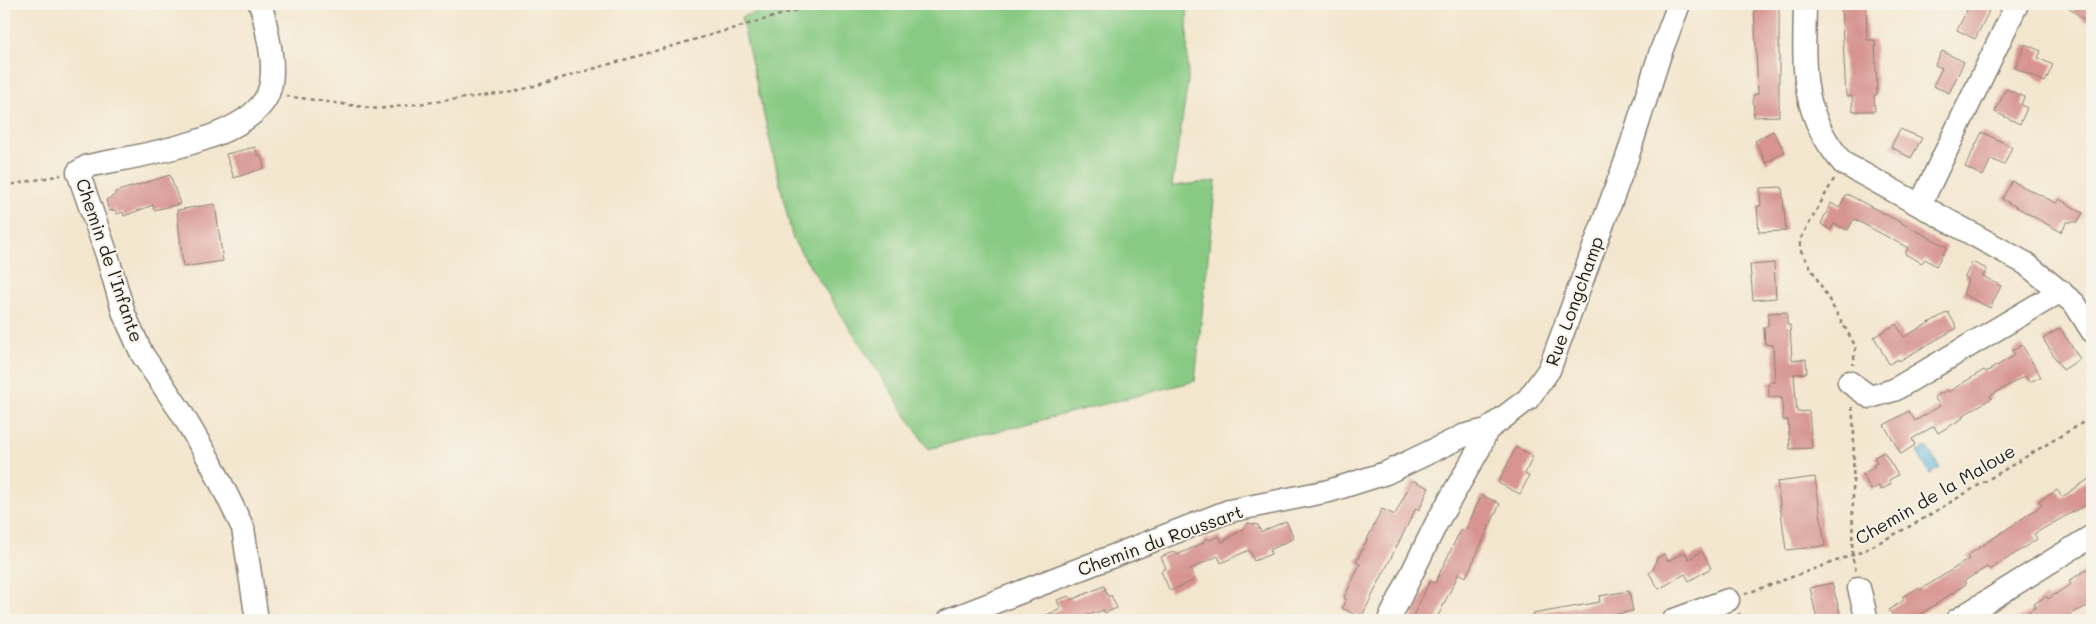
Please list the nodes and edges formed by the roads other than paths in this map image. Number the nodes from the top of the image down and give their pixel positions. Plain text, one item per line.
1 (260, 4) edge
2 (1679, 4) edge
3 (1805, 4) edge
4 (2017, 4) edge
5 (1920, 205) junction
6 (2061, 292) junction
7 (2092, 331) edge
8 (1849, 382) road end
9 (1487, 430) junction
10 (2092, 536) edge
11 (1859, 588) road end
12 (1728, 600) road end
13 (257, 620) edge
14 (949, 620) edge
15 (1389, 620) edge
16 (1674, 620) edge
17 (1867, 620) edge
18 (1958, 620) edge

1 - 13 street, Chemin de l'Infante
2 - 9 street, Rue Longchamp
3 - 5 street
4 - 5 street
5 - 6 street
6 - 7 street
6 - 8 street
9 - 14 street, Chemin du Roussart
9 - 15 street, Rue Longchamp
10 - 18 street
11 - 17 street
12 - 16 street

